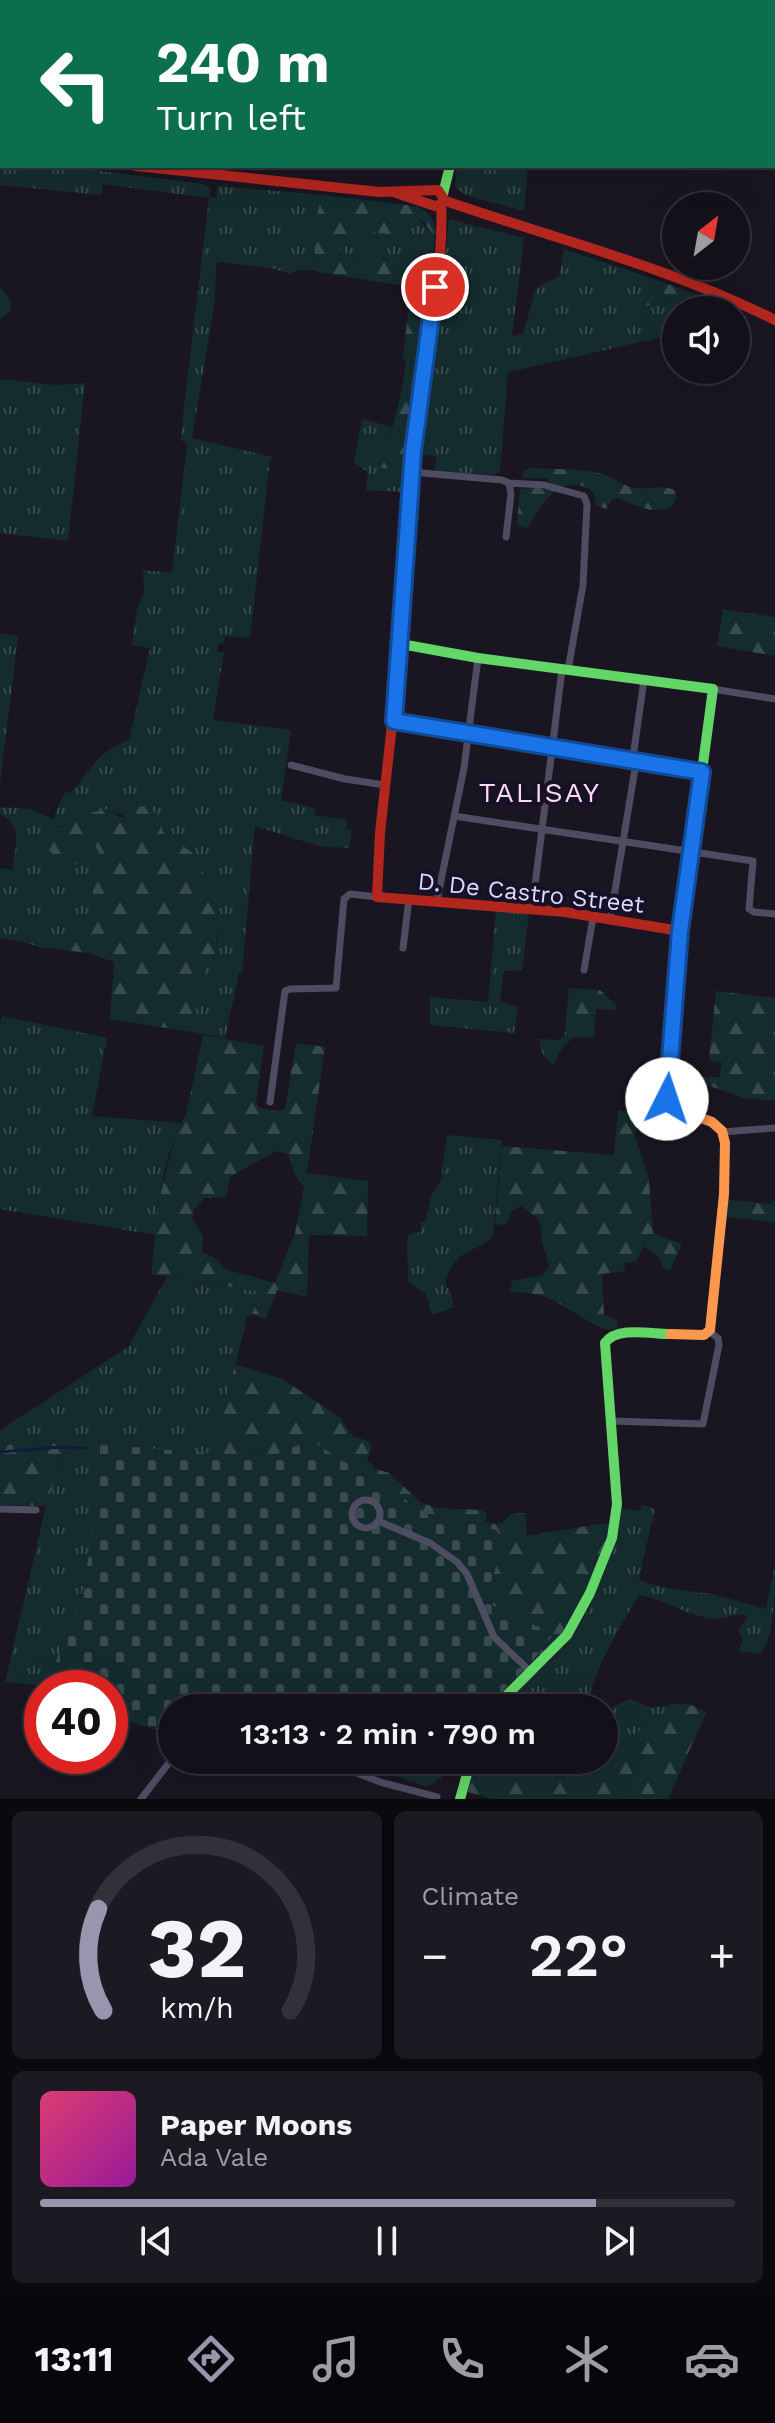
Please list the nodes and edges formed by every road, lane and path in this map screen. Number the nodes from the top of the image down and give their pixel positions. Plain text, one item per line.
1 (155, 168) edge
2 (447, 168) edge
3 (436, 198) junction
4 (775, 320) edge
5 (411, 472) junction
6 (509, 483) junction
7 (506, 537) dead end
8 (401, 644) junction
9 (478, 658) junction
10 (565, 670) junction
11 (644, 680) junction
12 (713, 689) junction
13 (775, 699) edge
14 (394, 721) junction
15 (468, 734) junction
16 (553, 749) junction
17 (634, 763) junction
18 (291, 765) dead end
19 (702, 772) junction
20 (385, 785) junction
21 (454, 816) junction
22 (541, 830) junction
23 (622, 842) junction
24 (692, 853) junction
25 (377, 897) junction
26 (409, 899) junction
27 (437, 900) junction
28 (532, 909) junction
29 (775, 914) edge
30 (593, 918) junction
31 (610, 921) junction
32 (680, 931) junction
33 (403, 948) dead end
34 (584, 970) dead end
35 (270, 1102) dead end
36 (775, 1128) edge
37 (722, 1132) junction
38 (710, 1332) junction
39 (612, 1421) junction
40 (0, 1509) edge
41 (36, 1510) dead end
42 (378, 1521) junction
43 (530, 1671) junction
44 (508, 1694) edge
45 (160, 1774) edge
46 (360, 1774) edge
47 (467, 1774) edge
48 (437, 1797) dead end
49 (141, 1799) edge
50 (460, 1799) edge

1 - 3 street
2 - 3 street
3 - 4 street
3 - 5 street
5 - 6 street
5 - 8 street
6 - 7 street
6 - 10 street
8 - 9 street
8 - 14 street
9 - 10 street
9 - 15 street
10 - 11 street
10 - 16 street
11 - 12 street
11 - 17 street
12 - 13 street
12 - 19 street
14 - 15 street
14 - 20 street
15 - 16 street
15 - 21 street
16 - 17 street
16 - 22 street
17 - 19 street
17 - 23 street
18 - 20 street
19 - 24 street
20 - 25 street
21 - 22 street
21 - 27 street
22 - 23 street
22 - 28 street
23 - 24 street
23 - 31 street
24 - 29 street
24 - 32 street
25 - 26 street, D. De Castro Street
25 - 35 street
26 - 27 street, D. De Castro Street
26 - 33 street
27 - 28 street, D. De Castro Street
28 - 30 street, D. De Castro Street
30 - 31 street, D. De Castro Street
30 - 34 street
31 - 32 street, D. De Castro Street
32 - 37 street
36 - 37 street
37 - 38 street
38 - 39 street
38 - 39 street
39 - 43 street
40 - 41 street
42 - 42 street
42 - 43 street
43 - 44 street
45 - 49 street
46 - 48 street
47 - 50 street

